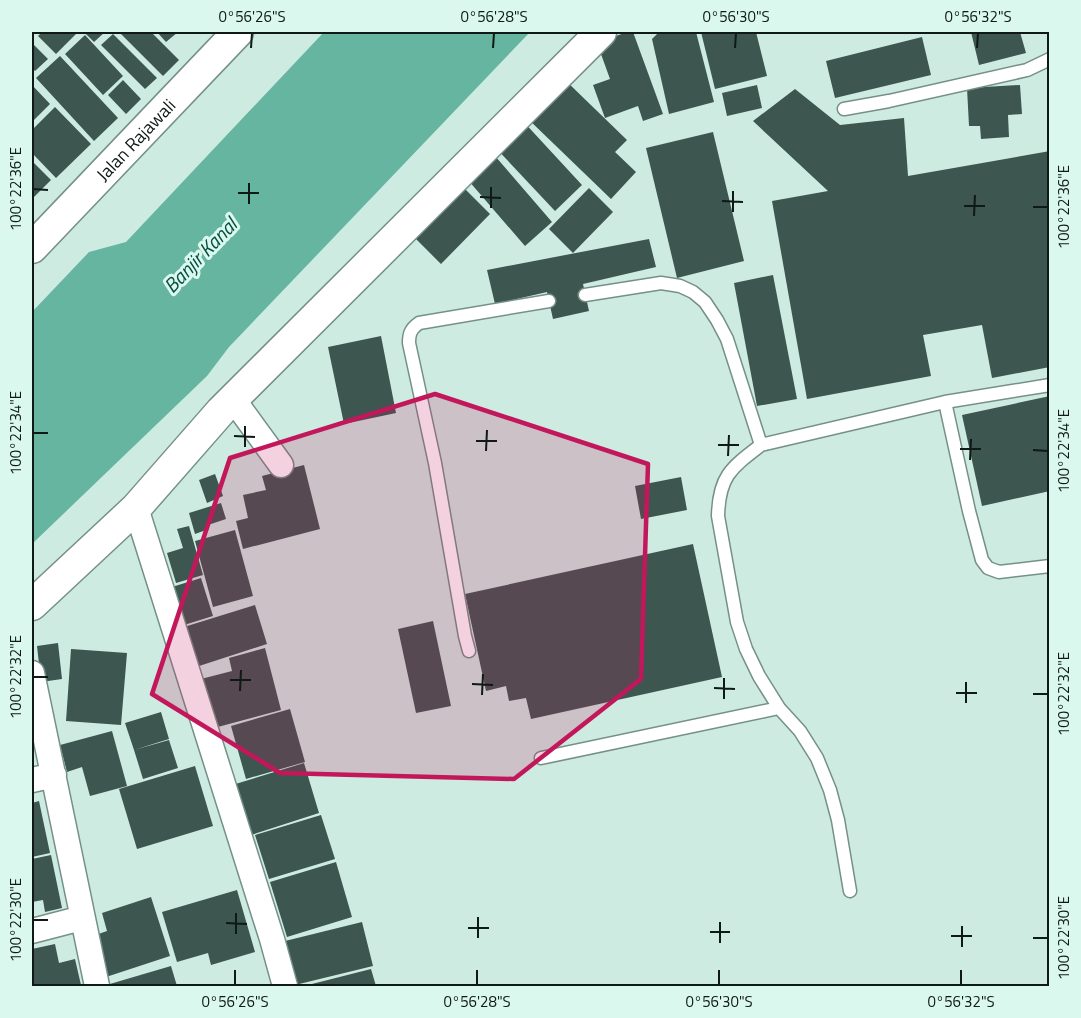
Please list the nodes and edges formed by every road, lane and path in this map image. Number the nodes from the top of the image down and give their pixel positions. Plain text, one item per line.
1 (238, 32) edge
2 (601, 32) edge
3 (1048, 63) edge
4 (844, 109) dead end
5 (32, 248) edge
6 (585, 295) dead end
7 (549, 301) dead end
8 (1050, 385) edge
9 (233, 399) junction
10 (945, 402) junction
11 (761, 445) junction
12 (281, 465) dead end
13 (136, 508) junction
14 (1050, 566) edge
15 (32, 604) edge
16 (469, 651) dead end
17 (32, 673) edge
18 (779, 708) junction
19 (541, 758) dead end
20 (43, 778) edge
21 (850, 891) dead end
22 (82, 918) junction
23 (32, 931) edge
24 (98, 987) edge
25 (285, 987) edge

1 - 5 street, Jalan Rajawali
2 - 9 street
3 - 4 lane
6 - 11 lane
7 - 16 lane
8 - 10 lane
9 - 12 street
9 - 13 street
10 - 11 lane
10 - 14 lane
11 - 18 lane
13 - 15 street
13 - 25 street
17 - 20 street
18 - 19 lane
18 - 21 lane
20 - 22 street
22 - 23 street
22 - 24 street

